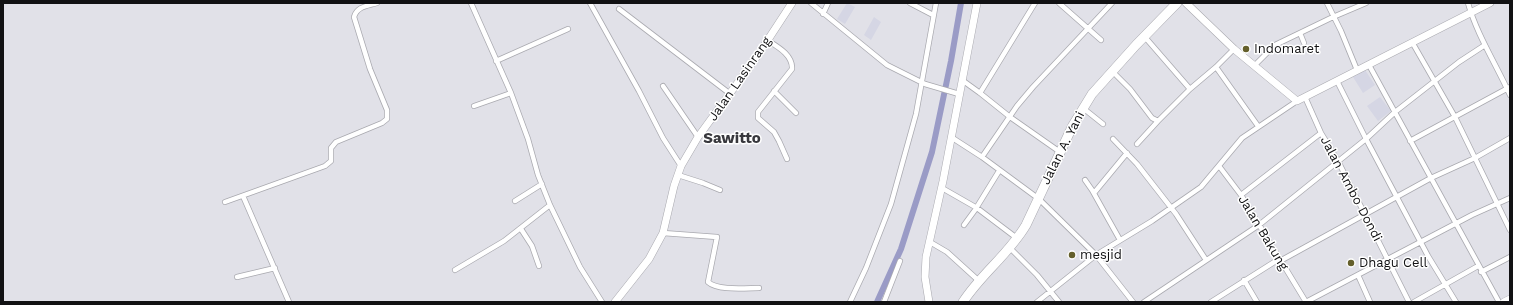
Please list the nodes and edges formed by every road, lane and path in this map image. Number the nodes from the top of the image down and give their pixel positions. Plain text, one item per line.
1 (377, 3) edge
2 (471, 3) edge
3 (590, 3) edge
4 (792, 3) edge
5 (811, 3) edge
6 (828, 3) edge
7 (910, 3) edge
8 (936, 3) edge
9 (977, 3) edge
10 (1035, 3) edge
11 (1059, 3) edge
12 (1112, 3) edge
13 (1177, 3) edge
14 (1186, 3) edge
15 (1327, 3) edge
16 (1366, 3) edge
17 (1468, 3) edge
18 (1490, 3) edge
19 (619, 9) dead end
20 (1471, 13) junction
21 (823, 14) junction
22 (933, 15) junction
23 (1333, 16) junction
24 (568, 29) dead end
25 (1088, 29) junction
26 (1300, 33) junction
27 (1144, 36) junction
28 (767, 40) junction
29 (1101, 40) dead end
30 (1412, 42) junction
31 (1304, 43) dead end
32 (1485, 46) junction
33 (1234, 49) junction
34 (496, 61) junction
35 (1255, 65) junction
36 (1369, 65) junction
37 (1216, 67) junction
38 (1357, 70) junction
39 (1112, 72) junction
40 (962, 80) junction
41 (1337, 81) junction
42 (1435, 81) junction
43 (924, 83) junction
44 (663, 86) dead end
45 (1509, 88) edge
46 (1190, 89) junction
47 (774, 91) junction
48 (511, 93) junction
49 (729, 93) junction
50 (956, 93) junction
51 (980, 93) junction
52 (1510, 94) edge
53 (1305, 97) junction
54 (1297, 101) junction
55 (474, 106) dead end
56 (1083, 108) junction
57 (1395, 112) junction
58 (796, 113) dead end
59 (1010, 117) junction
60 (1455, 117) junction
61 (1158, 121) junction
62 (1103, 124) dead end
63 (1258, 126) junction
64 (1321, 133) junction
65 (698, 137) junction
66 (951, 137) junction
67 (1510, 138) edge
68 (1113, 139) dead end
69 (1366, 139) junction
70 (1410, 141) junction
71 (1137, 144) dead end
72 (1060, 152) junction
73 (1127, 153) junction
74 (982, 157) junction
75 (1475, 158) junction
76 (787, 159) dead end
77 (1338, 161) junction
78 (681, 166) junction
79 (1219, 166) junction
80 (999, 171) junction
81 (678, 175) junction
82 (1431, 178) junction
83 (1085, 180) dead end
84 (542, 184) junction
85 (942, 188) junction
86 (720, 190) dead end
87 (1094, 194) junction
88 (1240, 195) junction
89 (243, 196) junction
90 (1397, 197) junction
91 (1510, 198) edge
92 (1038, 199) junction
93 (515, 200) dead end
94 (225, 202) dead end
95 (1497, 204) junction
96 (550, 205) junction
97 (977, 208) junction
98 (1171, 208) junction
99 (1364, 215) junction
100 (1455, 224) junction
101 (964, 225) dead end
102 (1260, 225) junction
103 (521, 229) junction
104 (1510, 230) edge
105 (663, 233) junction
106 (1018, 239) junction
107 (1120, 240) junction
108 (930, 242) junction
109 (1421, 243) junction
110 (1010, 248) junction
111 (1096, 255) junction
112 (1510, 257) edge
113 (1206, 260) junction
114 (1279, 260) junction
115 (1388, 260) junction
116 (900, 261) dead end
117 (539, 266) dead end
118 (1478, 266) junction
119 (275, 268) junction
120 (455, 270) dead end
121 (1481, 272) junction
122 (1358, 275) junction
123 (238, 277) dead end
124 (1244, 280) junction
125 (979, 281) junction
126 (1445, 285) junction
127 (759, 288) dead end
128 (1051, 291) junction
129 (1510, 299) edge
130 (965, 301) edge
131 (289, 302) edge
132 (602, 302) edge
133 (615, 302) edge
134 (850, 302) edge
135 (884, 302) edge
136 (929, 302) edge
137 (1037, 302) edge
138 (1059, 302) edge
139 (1133, 302) edge
140 (1144, 302) edge
141 (1211, 302) edge
142 (1257, 302) edge
143 (1306, 302) edge
144 (1370, 302) edge
145 (1409, 302) edge
146 (1414, 302) edge
147 (1456, 302) edge
148 (1498, 302) edge
149 (1504, 302) edge

1 - 89 street
2 - 34 street
3 - 78 street
4 - 28 street, Jalan Lasinrang
5 - 21 street
6 - 21 street
7 - 22 street
8 - 22 street
9 - 40 street
10 - 51 street
11 - 25 street
12 - 25 street
13 - 27 highway, Jalan A. Yani
14 - 33 street
15 - 23 street
16 - 23 street
17 - 20 street
18 - 20 street
19 - 49 street
20 - 30 street
20 - 32 street
21 - 43 street
22 - 43 street
23 - 26 street
23 - 38 street
24 - 34 street
25 - 29 street
25 - 59 street
26 - 31 street
26 - 35 street
27 - 39 highway, Jalan A. Yani
27 - 46 street
28 - 47 street
28 - 49 street, Jalan Lasinrang
30 - 36 street
30 - 42 street
32 - 42 street
32 - 45 street
33 - 35 street
33 - 37 street
34 - 48 street
35 - 54 street
36 - 38 street
36 - 57 street
37 - 46 street
37 - 63 street
38 - 41 street
39 - 56 highway, Jalan A. Yani
39 - 61 street
40 - 50 street
40 - 51 street
41 - 53 street
41 - 69 street
42 - 57 street
42 - 60 street
43 - 50 street
43 - 134 street
44 - 65 street
45 - 52 street
45 - 60 street
46 - 61 street
47 - 58 street
47 - 76 street
48 - 55 street
48 - 84 street
49 - 65 street, Jalan Lasinrang
50 - 66 street
51 - 59 street
53 - 54 street
53 - 64 street, Jalan Ambo Dondi
54 - 63 street
56 - 62 street
56 - 72 highway, Jalan A. Yani
57 - 69 street
57 - 70 street
59 - 72 street
59 - 74 street
60 - 70 street
60 - 75 street
61 - 71 street
63 - 79 street
64 - 77 street, Jalan Ambo Dondi
64 - 88 street
65 - 78 street, Jalan Lasinrang
66 - 74 street
66 - 85 street
67 - 75 street
68 - 73 street
69 - 77 street
69 - 90 street
70 - 82 street
72 - 92 highway, Jalan A. Yani
73 - 87 street
73 - 98 street
74 - 80 street
75 - 82 street
75 - 95 street
77 - 99 street, Jalan Ambo Dondi
77 - 102 street
78 - 81 street, Jalan Lasinrang
79 - 88 street, Jalan Bakung
79 - 98 street
80 - 92 street
80 - 97 street
81 - 86 street
81 - 105 street, Jalan Lasinrang
82 - 90 street
82 - 100 street
83 - 87 street
84 - 93 street
84 - 96 street
85 - 97 street
85 - 108 street
87 - 107 street
88 - 102 street, Jalan Bakung
89 - 94 street
89 - 119 street
90 - 99 street
90 - 109 street
91 - 95 street
92 - 106 highway, Jalan A. Yani
92 - 111 street
95 - 100 street
95 - 104 street
96 - 103 street
96 - 132 street
97 - 101 street
97 - 106 street
98 - 107 street
98 - 113 street
99 - 114 street
99 - 115 street, Jalan Ambo Dondi
100 - 109 street
100 - 118 street
102 - 113 street
102 - 114 street, Jalan Bakung
103 - 117 street
103 - 120 street
105 - 127 street
105 - 133 street, Jalan Lasinrang
106 - 110 highway, Jalan A. Yani
107 - 111 street
108 - 125 street
108 - 136 street
109 - 115 street
109 - 126 street
110 - 125 highway, Jalan A. Yani
110 - 128 street
111 - 128 street
111 - 139 street
112 - 121 street
113 - 140 street
114 - 124 street
114 - 143 street, Jalan Bakung
115 - 122 street
115 - 145 street, Jalan Ambo Dondi
116 - 135 street
118 - 121 street
118 - 126 street
119 - 123 street
119 - 131 street
121 - 148 street
122 - 143 street
122 - 144 street
124 - 141 street
124 - 142 street
125 - 130 highway, Jalan A. Yani
126 - 146 street
126 - 147 street
128 - 137 street
128 - 138 street
129 - 149 street

